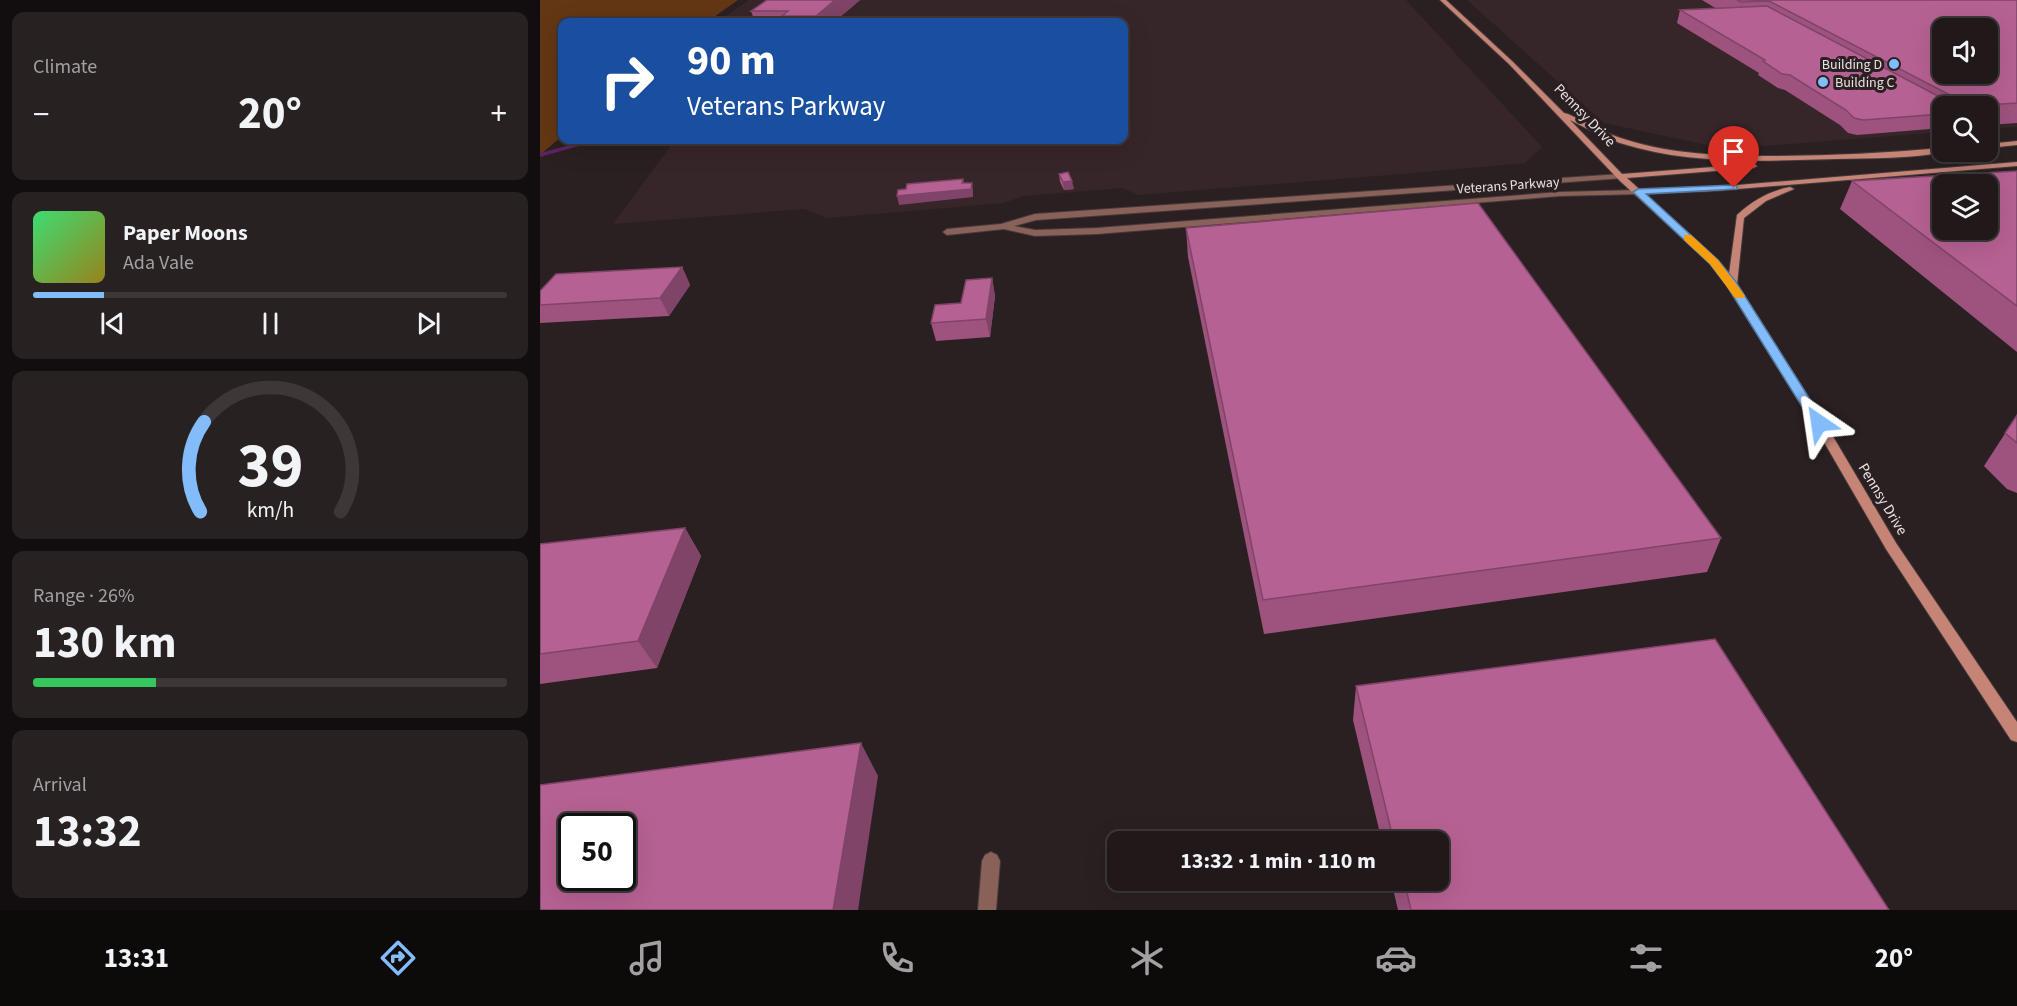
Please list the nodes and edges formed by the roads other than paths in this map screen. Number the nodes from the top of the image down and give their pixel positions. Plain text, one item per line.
1 (1443, 0) edge
2 (1560, 112) junction
3 (2017, 143) edge
4 (1998, 145) edge
5 (1932, 151) edge
6 (1875, 156) junction
7 (2017, 164) edge
8 (1621, 176) junction
9 (1836, 179) junction
10 (1638, 192) junction
11 (1002, 227) junction
12 (947, 232) dead end
13 (1732, 285) junction
14 (2017, 735) edge
15 (991, 861) dead end
16 (987, 910) edge

1 - 2 main road, Pennsy Drive
2 - 6 main road
2 - 8 main road, Pennsy Drive
3 - 4 main road
5 - 6 main road, Veterans Parkway
6 - 8 main road, Veterans Parkway
7 - 9 main road, Veterans Parkway
8 - 10 main road, Pennsy Drive
8 - 11 street, Veterans Parkway
9 - 10 main road, Veterans Parkway
9 - 13 main road
10 - 11 street, Veterans Parkway
10 - 13 main road, Pennsy Drive
11 - 12 street, Veterans Parkway
13 - 14 main road, Pennsy Drive
15 - 16 street

